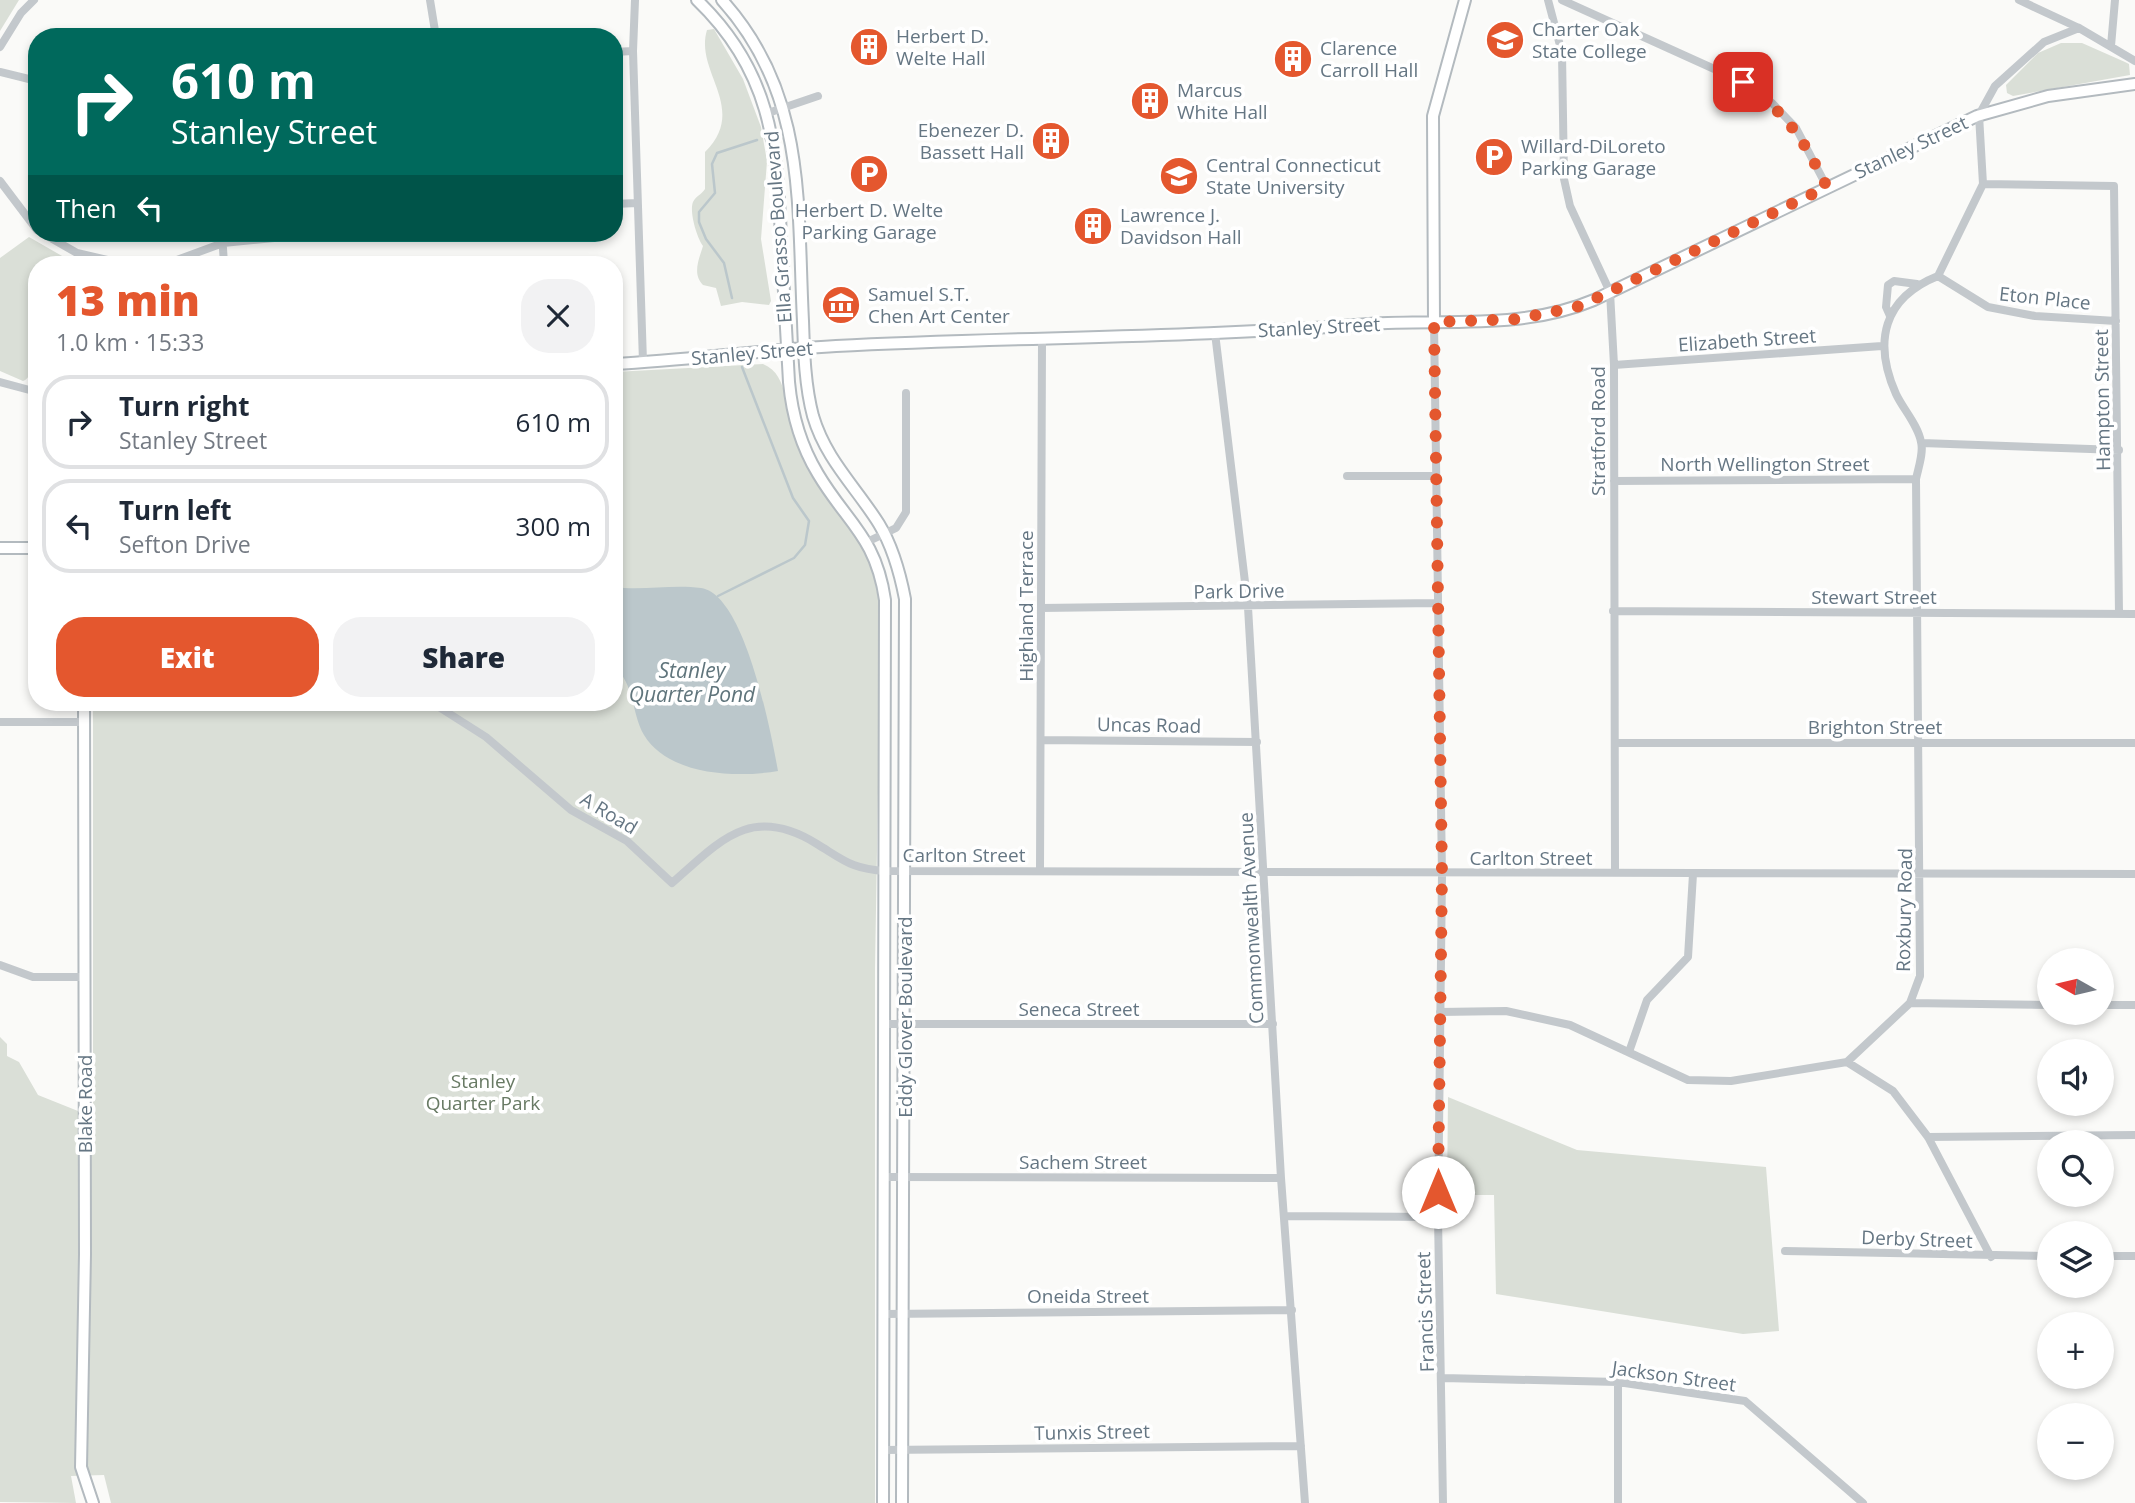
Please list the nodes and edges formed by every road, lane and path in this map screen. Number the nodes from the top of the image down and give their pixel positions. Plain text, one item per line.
1 (34, 0) edge
2 (430, 0) edge
3 (635, 0) edge
4 (697, 0) edge
5 (722, 0) edge
6 (1465, 0) edge
7 (1548, 0) edge
8 (1562, 0) edge
9 (2018, 0) edge
10 (2115, 0) edge
11 (435, 28) edge
12 (2079, 28) junction
13 (2111, 46) junction
14 (0, 47) edge
15 (623, 51) edge
16 (633, 51) junction
17 (2135, 61) edge
18 (0, 72) edge
19 (28, 79) edge
20 (2135, 84) edge
21 (818, 96) dead end
22 (784, 107) junction
23 (768, 113) junction
24 (1979, 115) junction
25 (0, 181) edge
26 (1983, 184) junction
27 (1827, 187) junction
28 (637, 203) junction
29 (623, 204) edge
30 (28, 217) edge
31 (58, 242) edge
32 (233, 242) edge
33 (223, 243) junction
34 (90, 256) edge
35 (188, 256) edge
36 (224, 256) edge
37 (1938, 276) junction
38 (1917, 284) junction
39 (1610, 292) junction
40 (1890, 316) junction
41 (2116, 321) junction
42 (1434, 322) junction
43 (1215, 333) junction
44 (1042, 341) junction
45 (1882, 346) junction
46 (804, 348) junction
47 (787, 350) junction
48 (643, 362) junction
49 (623, 363) edge
50 (1614, 365) junction
51 (0, 382) edge
52 (28, 390) edge
53 (906, 393) dead end
54 (1922, 443) junction
55 (2119, 450) junction
56 (1347, 476) dead end
57 (1435, 476) junction
58 (1916, 479) junction
59 (1614, 481) junction
60 (884, 534) junction
61 (867, 542) junction
62 (0, 548) edge
63 (28, 548) edge
64 (1437, 603) junction
65 (1248, 607) junction
66 (1041, 608) junction
67 (1613, 611) junction
68 (1919, 613) junction
69 (2119, 614) junction
70 (2135, 614) edge
71 (887, 699) junction
72 (906, 699) junction
73 (84, 711) edge
74 (445, 711) edge
75 (0, 722) edge
76 (84, 722) junction
77 (1041, 740) junction
78 (1257, 742) junction
79 (1615, 743) junction
80 (1920, 743) junction
81 (2135, 743) edge
82 (886, 871) junction
83 (905, 871) junction
84 (1040, 871) junction
85 (1265, 872) junction
86 (1615, 873) junction
87 (1442, 874) junction
88 (1693, 874) junction
89 (1921, 874) junction
90 (2135, 874) edge
91 (0, 965) edge
92 (85, 977) junction
93 (1910, 1003) junction
94 (2037, 1004) edge
95 (2114, 1005) edge
96 (2135, 1005) edge
97 (1440, 1012) junction
98 (885, 1024) junction
99 (1273, 1024) junction
100 (905, 1025) junction
101 (1629, 1052) junction
102 (1847, 1062) junction
103 (2135, 1135) edge
104 (1928, 1137) junction
105 (885, 1177) junction
106 (904, 1177) junction
107 (1281, 1178) junction
108 (1285, 1216) junction
109 (1438, 1217) junction
110 (1785, 1251) dead end
111 (2037, 1256) edge
112 (2114, 1256) edge
113 (2135, 1256) edge
114 (1992, 1257) junction
115 (1292, 1310) junction
116 (884, 1314) junction
117 (903, 1314) junction
118 (1443, 1378) junction
119 (1618, 1382) junction
120 (1301, 1446) junction
121 (883, 1450) junction
122 (902, 1450) junction
123 (93, 1503) edge
124 (883, 1503) edge
125 (902, 1503) edge
126 (1305, 1503) edge
127 (1443, 1503) edge
128 (1618, 1503) edge
129 (1863, 1503) edge

1 - 14 street
2 - 11 street
3 - 16 street
4 - 23 street, Ella Grasso Boulevard
5 - 22 street, Ella Grasso Boulevard
6 - 42 street
7 - 39 street, Stratford Road
8 - 27 street
9 - 12 street
10 - 13 street
12 - 13 street
12 - 24 street, Stanley Street
13 - 17 street
15 - 16 street
16 - 28 street
18 - 19 street
20 - 24 street, Stanley Street
21 - 22 street
22 - 23 street
22 - 46 street, Ella Grasso Boulevard
23 - 47 street, Ella Grasso Boulevard
24 - 26 street
24 - 27 street, Stanley Street
25 - 30 street
26 - 37 street
26 - 41 street, Hampton Street
27 - 39 street, Stanley Street
28 - 29 street
28 - 48 street
31 - 34 street
32 - 33 street
33 - 35 street
33 - 36 street
37 - 38 street
37 - 41 street, Eton Place
38 - 40 street
38 - 40 street
39 - 42 street, Stanley Street
39 - 50 street, Stratford Road
40 - 45 street
41 - 55 street, Hampton Street
42 - 43 street, Stanley Street
42 - 57 street, Francis Street
43 - 44 street, Stanley Street
43 - 65 street, Commonwealth Avenue
44 - 46 street, Stanley Street
44 - 66 street, Highland Terrace
45 - 50 street, Elizabeth Street
45 - 54 street
46 - 47 street, Stanley Street
46 - 60 street, Eddy Glover Boulevard
47 - 48 street, Stanley Street
47 - 61 street, Eddy Glover Boulevard
48 - 49 street, Stanley Street
50 - 59 street, Stratford Road
51 - 52 street
53 - 60 street
54 - 55 street
54 - 58 street, Roxbury Road
55 - 69 street, Hampton Street
56 - 57 street
57 - 64 street, Francis Street
58 - 59 street, North Wellington Street
58 - 68 street, Roxbury Road
59 - 67 street, Stratford Road
60 - 61 street
60 - 72 street, Eddy Glover Boulevard
61 - 71 street, Eddy Glover Boulevard
62 - 63 street
64 - 65 street, Park Drive
64 - 87 street, Francis Street
65 - 66 street, Park Drive
65 - 78 street, Commonwealth Avenue
66 - 77 street, Highland Terrace
67 - 68 street, Stewart Street
67 - 79 street, Stratford Road
68 - 69 street, Stewart Street
68 - 80 street, Roxbury Road
69 - 70 street, Stewart Street
71 - 72 street
71 - 82 street, Eddy Glover Boulevard
72 - 83 street, Eddy Glover Boulevard
73 - 76 street, Blake Road
74 - 82 street, A Road
75 - 76 street
76 - 92 street, Blake Road
77 - 78 street, Uncas Road
77 - 84 street, Highland Terrace
78 - 85 street, Commonwealth Avenue
79 - 80 street, Brighton Street
79 - 86 street, Stratford Road
80 - 81 street, Brighton Street
80 - 89 street, Roxbury Road
82 - 83 street, Carlton Street
82 - 98 street, Eddy Glover Boulevard
83 - 84 street, Carlton Street
83 - 100 street, Eddy Glover Boulevard
84 - 85 street, Carlton Street
85 - 87 street, Carlton Street
85 - 99 street, Commonwealth Avenue
86 - 87 street, Carlton Street
86 - 88 street, Carlton Street
87 - 97 street, Francis Street
88 - 89 street, Carlton Street
88 - 101 street
89 - 90 street, Carlton Street
89 - 93 street, Roxbury Road
91 - 92 street
92 - 123 street, Blake Road
93 - 94 street
93 - 102 street
95 - 96 street
97 - 101 street
97 - 109 street, Francis Street
98 - 100 street, Seneca Street
98 - 105 street, Eddy Glover Boulevard
99 - 100 street, Seneca Street
99 - 107 street, Commonwealth Avenue
100 - 106 street, Eddy Glover Boulevard
101 - 102 street
102 - 104 street
103 - 104 street
104 - 114 street
105 - 106 street, Sachem Street
105 - 116 street, Eddy Glover Boulevard
106 - 107 street, Sachem Street
106 - 117 street, Eddy Glover Boulevard
107 - 108 street, Commonwealth Avenue
108 - 109 street
108 - 115 street, Commonwealth Avenue
109 - 118 street, Francis Street
110 - 114 street, Derby Street
111 - 114 street, Derby Street
112 - 113 street
115 - 117 street, Oneida Street
115 - 120 street, Commonwealth Avenue
116 - 117 street, Oneida Street
116 - 121 street, Eddy Glover Boulevard
117 - 122 street, Eddy Glover Boulevard
118 - 119 street, Jackson Street
118 - 127 street, Francis Street
119 - 128 street
119 - 129 street, Jackson Street
120 - 122 street, Tunxis Street
120 - 126 street, Commonwealth Avenue
121 - 122 street, Tunxis Street
121 - 124 street, Eddy Glover Boulevard
122 - 125 street, Eddy Glover Boulevard

